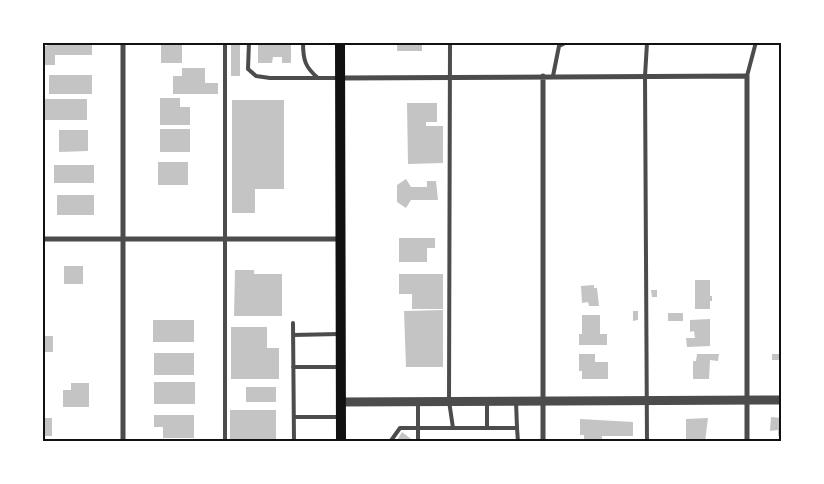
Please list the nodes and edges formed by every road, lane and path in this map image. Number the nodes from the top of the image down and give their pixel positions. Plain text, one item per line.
1 (123, 42) edge
2 (225, 42) edge
3 (249, 42) edge
4 (303, 42) edge
5 (340, 42) edge
6 (450, 42) edge
7 (553, 42) edge
8 (567, 42) edge
9 (658, 42) edge
10 (756, 42) edge
11 (645, 43) edge
12 (559, 46) junction
13 (543, 76) junction
14 (553, 76) junction
15 (644, 76) junction
16 (746, 76) junction
17 (450, 77) junction
18 (318, 78) junction
19 (340, 78) junction
20 (42, 239) edge
21 (123, 239) junction
22 (225, 239) junction
23 (340, 239) junction
24 (293, 324) dead end
25 (293, 334) junction
26 (340, 334) junction
27 (293, 367) junction
28 (340, 367) junction
29 (544, 400) junction
30 (646, 400) junction
31 (747, 400) junction
32 (782, 400) edge
33 (418, 401) junction
34 (449, 401) junction
35 (487, 401) junction
36 (516, 401) junction
37 (341, 402) junction
38 (294, 417) junction
39 (341, 417) junction
40 (419, 428) junction
41 (453, 428) junction
42 (487, 428) junction
43 (517, 428) junction
44 (123, 442) edge
45 (225, 442) edge
46 (294, 442) edge
47 (341, 442) edge
48 (390, 442) edge
49 (418, 442) edge
50 (518, 442) edge
51 (544, 442) edge
52 (647, 442) edge
53 (747, 442) edge

1 - 21 street
2 - 22 lane
3 - 18 lane
4 - 18 lane
5 - 19 main road
6 - 17 lane
7 - 12 lane
8 - 12 lane
9 - 11 lane
10 - 16 lane
11 - 15 lane
12 - 14 lane
13 - 14 street
13 - 17 street
13 - 29 street
14 - 15 street
15 - 16 street
15 - 30 lane
16 - 31 street
17 - 19 street
17 - 34 lane
18 - 19 lane
19 - 23 main road
20 - 21 street
21 - 22 street
21 - 44 street
22 - 23 street
22 - 45 lane
23 - 26 main road
24 - 25 lane
25 - 26 lane
25 - 27 lane
26 - 28 main road
27 - 28 lane
27 - 38 lane
28 - 37 main road
29 - 30 street
29 - 36 street
29 - 51 street
30 - 31 street
30 - 52 lane
31 - 32 street
31 - 53 street
33 - 34 street
33 - 37 street
33 - 40 lane
34 - 35 street
34 - 41 lane
35 - 36 street
35 - 42 lane
36 - 43 lane
37 - 39 main road
38 - 39 lane
38 - 46 lane
39 - 47 main road
40 - 41 lane
40 - 48 lane
40 - 49 lane
41 - 42 lane
42 - 43 lane
43 - 50 lane

